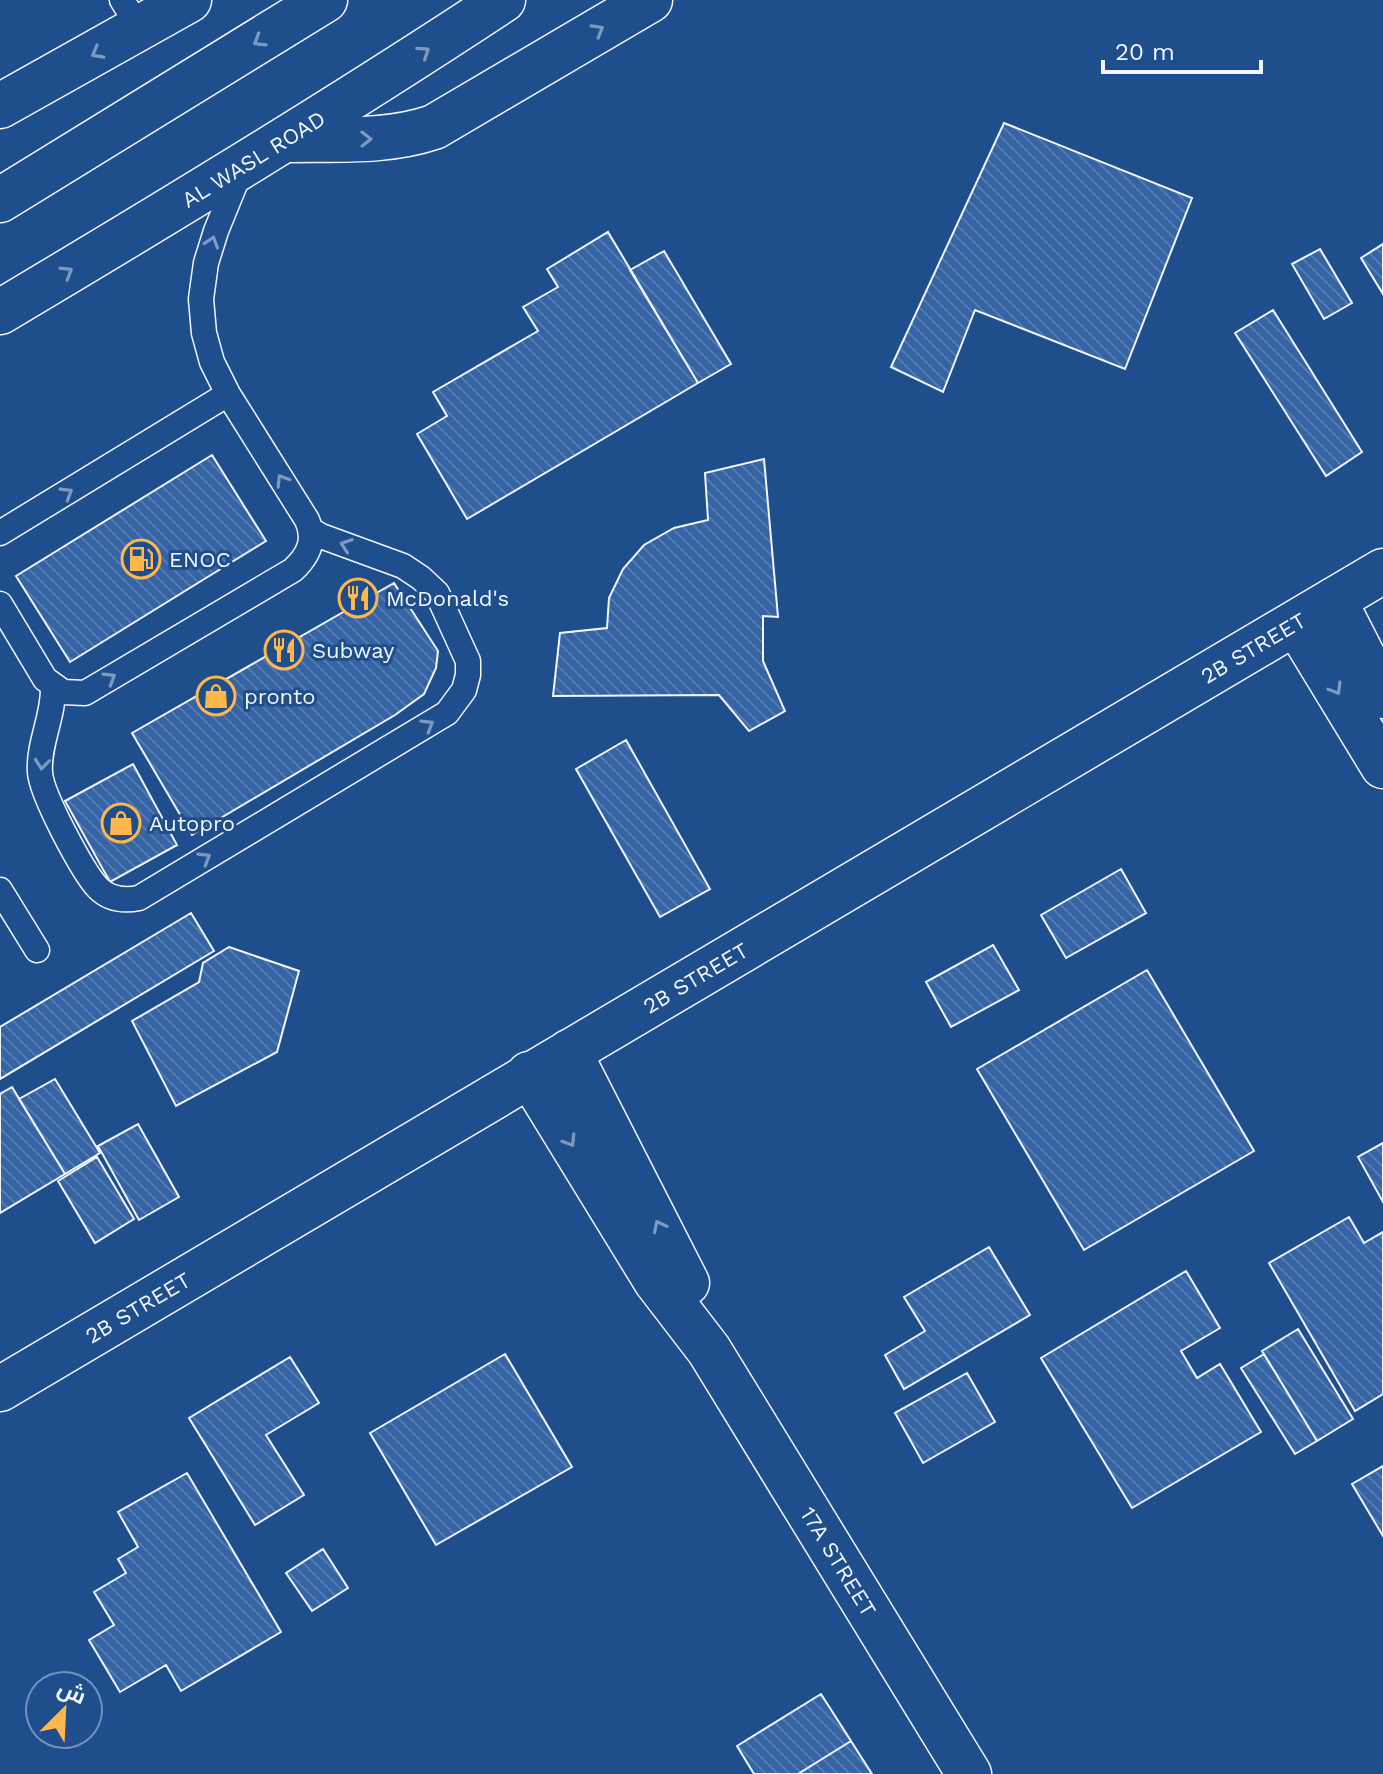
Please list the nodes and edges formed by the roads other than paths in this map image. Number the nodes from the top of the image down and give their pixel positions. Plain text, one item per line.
1 (189, 0) edge
2 (325, 0) edge
3 (503, 0) edge
4 (650, 0) edge
5 (131, 14) edge
6 (0, 106) edge
7 (288, 140) junction
8 (242, 168) junction
9 (0, 200) edge
10 (0, 312) edge
11 (228, 394) junction
12 (311, 530) junction
13 (0, 533) edge
14 (1383, 571) edge
15 (1334, 600) junction
16 (0, 604) edge
17 (1296, 623) junction
18 (53, 687) junction
19 (1383, 696) edge
20 (1383, 766) edge
21 (0, 890) edge
22 (37, 950) dead end
23 (569, 1052) junction
24 (529, 1074) junction
25 (709, 1350) junction
26 (3, 1385) edge
27 (969, 1774) edge

1 - 5 street
2 -> 9 street
7 -> 3 street, AL WASL ROAD
7 -> 4 street
5 -> 6 street
7 - 8 street, AL WASL ROAD
10 -> 8 street, AL WASL ROAD
11 -> 8 lane
12 -> 11 lane
13 -> 11 lane
18 -> 12 lane
18 -> 12 lane
14 - 15 street, 2B STREET
15 - 17 street, 2B STREET
15 - 19 street
16 - 18 lane
17 -> 20 street
17 - 23 street, 2B STREET
21 - 22 lane
23 - 24 street, 2B STREET
25 -> 23 street, 17A STREET
24 -> 25 street, 17A STREET
24 - 26 street, 2B STREET
25 - 27 street, 17A STREET

